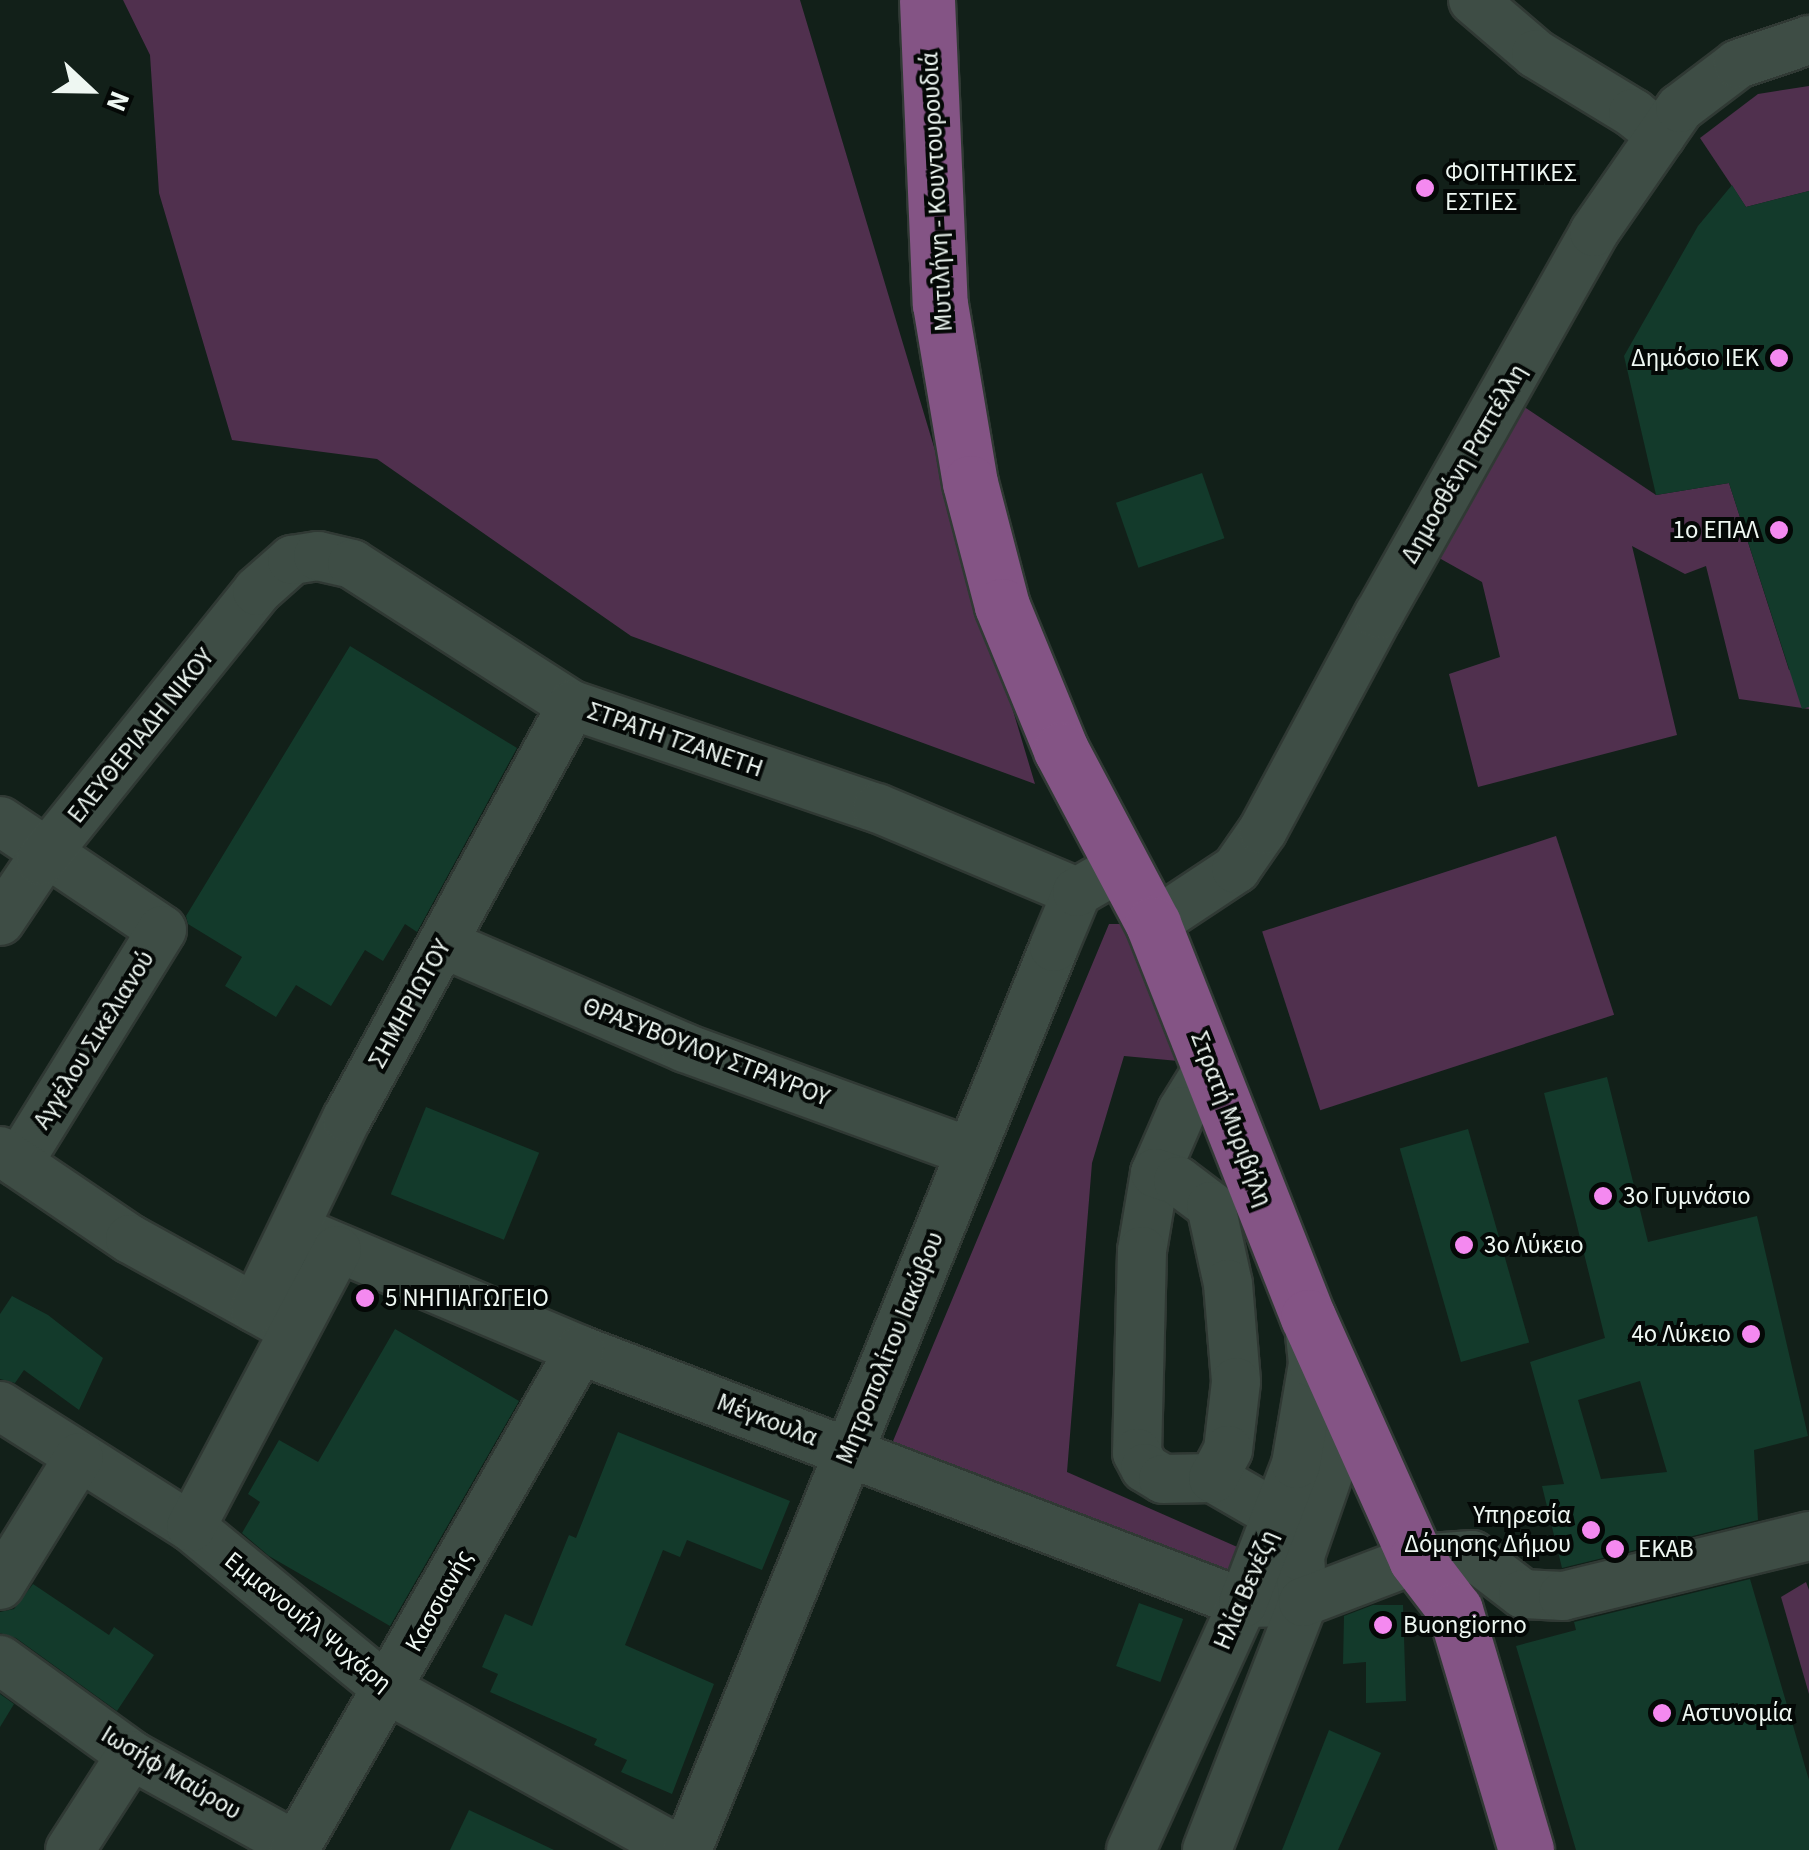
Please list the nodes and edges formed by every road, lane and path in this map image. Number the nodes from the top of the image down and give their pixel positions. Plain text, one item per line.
1 (927, 0) edge
2 (1473, 0) edge
3 (1809, 40) edge
4 (1661, 136) junction
5 (951, 384) joint
6 (292, 560) joint
7 (572, 705) junction
8 (0, 820) edge
9 (48, 851) junction
10 (1098, 880) junction
11 (0, 921) edge
12 (1153, 924) junction
13 (444, 944) junction
14 (1211, 1064) junction
15 (971, 1152) junction
16 (9, 1157) edge
17 (1155, 1174) junction
18 (294, 1229) junction
19 (337, 1250) junction
20 (1308, 1317) junction
21 (274, 1318) junction
22 (580, 1350) junction
23 (0, 1406) edge
24 (1350, 1412) junction
25 (848, 1451) junction
26 (79, 1457) junction
27 (1213, 1478) junction
28 (1277, 1515) junction
29 (190, 1527) junction
30 (1809, 1536) edge
31 (1416, 1560) junction
32 (0, 1584) edge
33 (1304, 1602) junction
34 (1243, 1603) junction
35 (0, 1660) edge
36 (389, 1690) junction
37 (131, 1755) junction
38 (295, 1848) edge
39 (70, 1850) edge
40 (678, 1850) edge
41 (687, 1850) edge
42 (1130, 1850) edge
43 (1206, 1850) edge
44 (1526, 1850) edge

1 - 5 main road, Μυτιλήνη - Κουντουρουδιά
2 - 4 street
3 - 4 street, Δημοσθένη Ραπτέλλη
4 - 12 street, Δημοσθένη Ραπτέλλη
5 - 10 main road, Στρατή Μυριβήλη
6 - 7 street, ΣΤΡΑΤΗ ΤΖΑΝΕΤΗ
6 - 9 street, ΕΛΕΥΘΕΡΙΑΔΗ ΝΙΚΟΥ
7 - 10 street, ΣΤΡΑΤΗ ΤΖΑΝΕΤΗ
7 - 13 street, ΣΗΜΗΡΙΩΤΟΥ
8 - 9 street, Αγγέλου Σικελιανού
9 - 11 street, ΕΛΕΥΘΕΡΙΑΔΗ ΝΙΚΟΥ
9 - 16 street, Αγγέλου Σικελιανού
10 - 12 main road, Στρατή Μυριβήλη
10 - 15 street, Μητροπολίτου Ιακώβου
12 - 14 main road, Στρατή Μυριβήλη
13 - 15 street, ΘΡΑΣΥΒΟΥΛΟΥ ΣΤΡΑΥΡΟΥ
13 - 18 street, ΣΗΜΗΡΙΩΤΟΥ
14 - 17 street
14 - 20 main road, Στρατή Μυριβήλη
15 - 25 street, Μητροπολίτου Ιακώβου
16 - 21 street
17 - 27 street
17 - 27 street
18 - 19 street, Μέγκουλα
18 - 21 street, ΣΗΜΗΡΙΩΤΟΥ
19 - 21 street, ΣΗΜΗΡΙΩΤΟΥ
19 - 22 street, Μέγκουλα
20 - 24 main road, Στρατή Μυριβήλη
20 - 28 street, Ηλία Βενέζη
21 - 29 street, ΣΗΜΗΡΙΩΤΟΥ
22 - 25 street, Μέγκουλα
22 - 36 street, Κασσιανής
23 - 26 street, Εμμανουήλ Ψυχάρη
24 - 31 main road, Στρατή Μυριβήλη
24 - 33 street
25 - 34 street, Μέγκουλα
25 - 41 street, Μητροπολίτου Ιακώβου
26 - 29 street, Εμμανουήλ Ψυχάρη
26 - 32 street
27 - 28 street
28 - 34 street, Ηλία Βενέζη
29 - 36 street, Εμμανουήλ Ψυχάρη
30 - 31 street
31 - 33 street
31 - 44 main road, Στρατή Μυριβήλη
33 - 34 street
33 - 43 street
34 - 42 street, Ηλία Βενέζη
35 - 37 street, Ιωσήφ Μαύρου
36 - 38 street, Κασσιανής
36 - 40 street, Εμμανουήλ Ψυχάρη
37 - 38 street, Ιωσήφ Μαύρου
37 - 39 street

